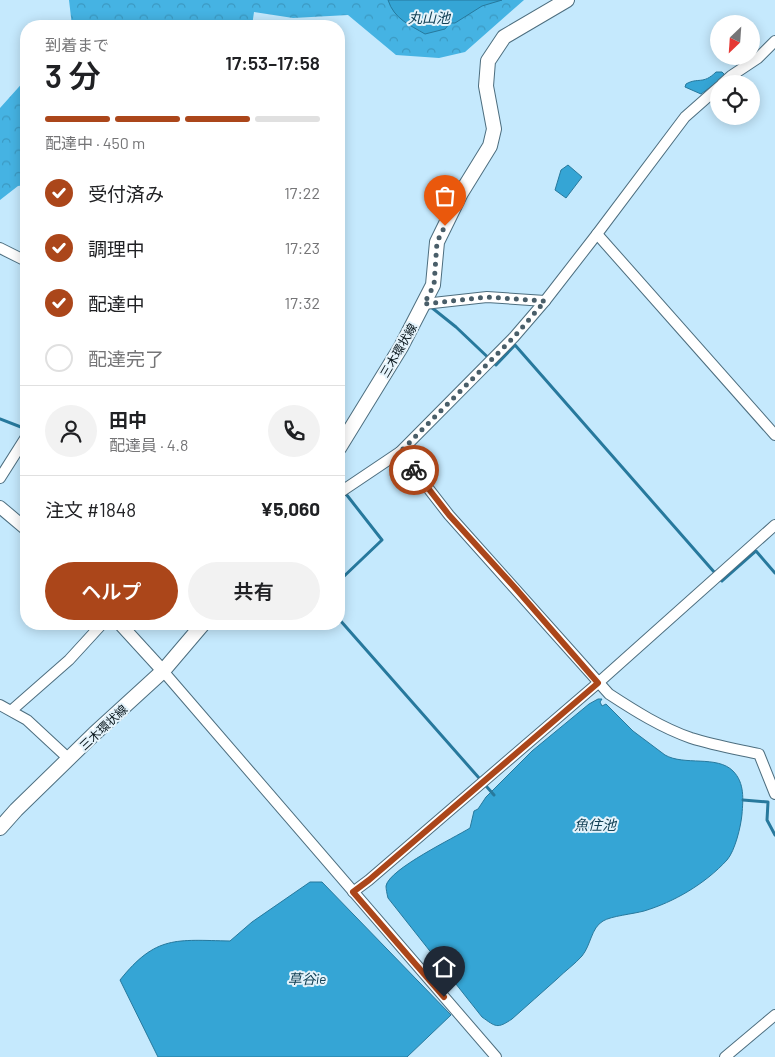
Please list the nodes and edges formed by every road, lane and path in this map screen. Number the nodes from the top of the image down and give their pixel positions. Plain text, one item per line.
1 (567, 0) edge
2 (775, 41) edge
3 (734, 75) edge
4 (710, 95) edge
5 (597, 234) junction
6 (0, 248) edge
7 (20, 258) edge
8 (545, 301) junction
9 (424, 304) junction
10 (775, 435) edge
11 (345, 438) edge
12 (20, 446) edge
13 (400, 452) junction
14 (0, 478) edge
15 (345, 489) edge
16 (0, 507) edge
17 (20, 524) edge
18 (775, 525) edge
19 (96, 630) edge
20 (125, 630) edge
21 (199, 630) edge
22 (163, 671) junction
23 (598, 683) junction
24 (0, 705) edge
25 (12, 710) junction
26 (70, 759) junction
27 (775, 794) edge
28 (0, 828) edge
29 (353, 892) junction
30 (775, 1015) edge
31 (496, 1057) edge
32 (725, 1057) edge

1 - 9 main road, 三木環状線
2 - 3 street
4 - 5 street
5 - 8 street
5 - 10 street
6 - 7 street
8 - 9 street
8 - 13 street
9 - 11 main road, 三木環状線
12 - 14 street
13 - 15 street
13 - 23 street
16 - 17 street
18 - 23 street
19 - 25 street
20 - 22 street
21 - 22 main road, 三木環状線
22 - 26 main road, 三木環状線
22 - 29 street
23 - 27 street
23 - 29 street
24 - 25 street
25 - 26 street
26 - 28 main road, 三木環状線
29 - 31 street
30 - 32 street

